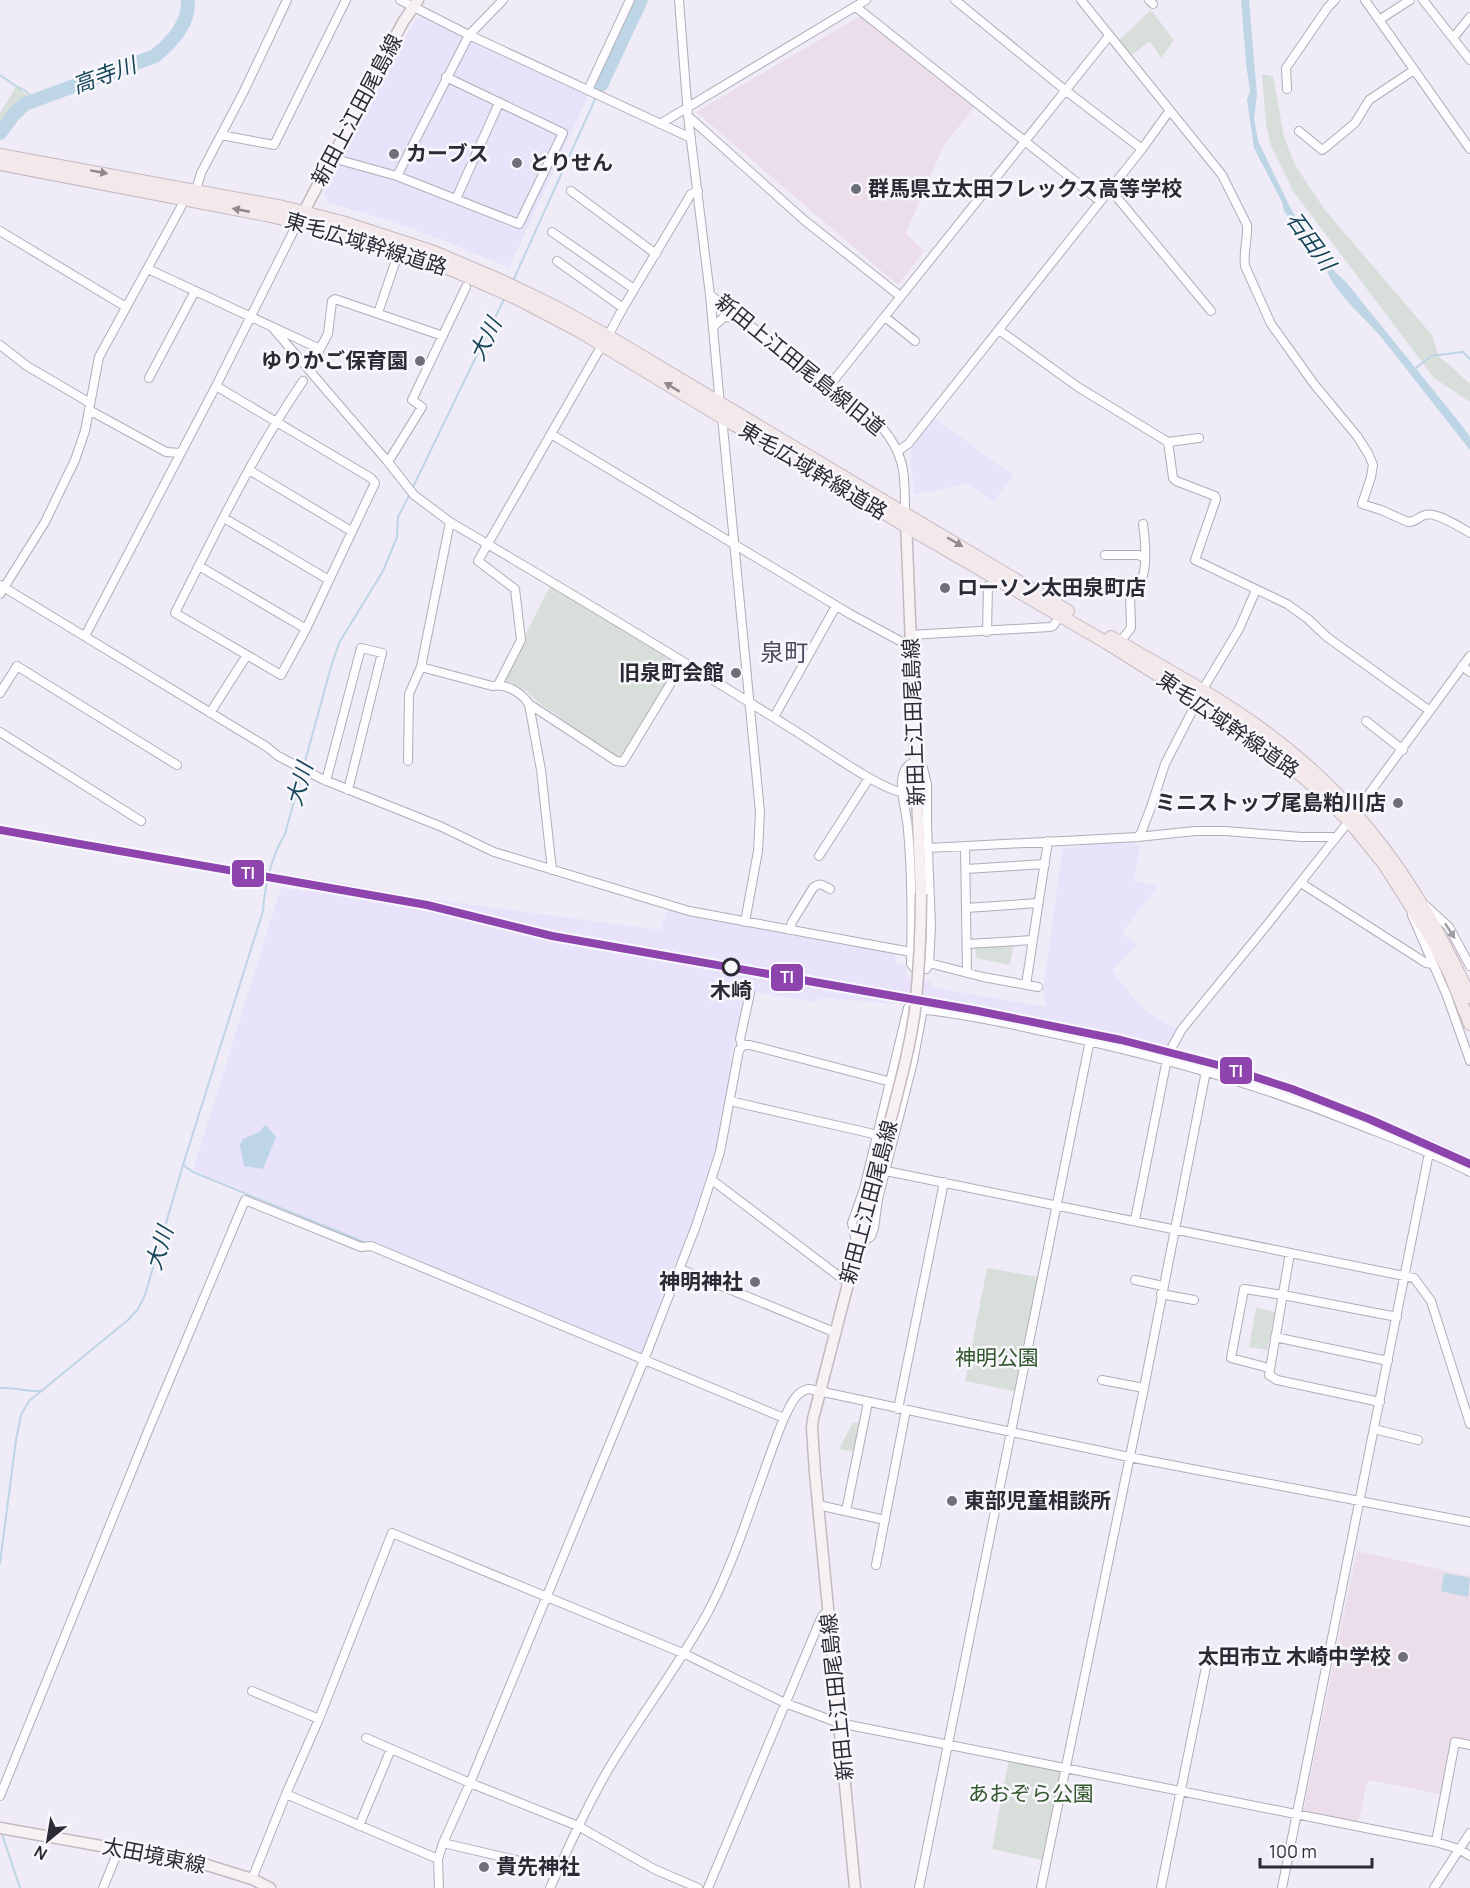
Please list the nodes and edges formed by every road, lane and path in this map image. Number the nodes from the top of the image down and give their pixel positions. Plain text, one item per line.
1 (287, 0) edge
2 (346, 0) edge
3 (400, 0) edge
4 (503, 0) edge
5 (630, 0) edge
6 (679, 0) edge
7 (955, 0) edge
8 (1082, 0) edge
9 (1335, 0) edge
10 (1365, 0) edge
11 (1410, 0) edge
12 (1426, 1) edge
13 (415, 3) edge
14 (858, 3) edge
15 (1470, 17) edge
16 (1379, 20) junction
17 (469, 35) junction
18 (1109, 36) junction
19 (1453, 38) junction
20 (1470, 60) edge
21 (1414, 70) junction
22 (447, 77) junction
23 (1287, 89) dead end
24 (588, 90) junction
25 (1065, 90) junction
26 (499, 103) junction
27 (1170, 110) junction
28 (688, 112) junction
29 (660, 124) junction
30 (1299, 131) dead end
31 (221, 135) junction
32 (691, 138) junction
33 (1025, 141) junction
34 (1142, 149) junction
35 (1470, 149) edge
36 (0, 155) edge
37 (332, 158) junction
38 (0, 164) edge
39 (397, 176) junction
40 (1110, 189) junction
41 (196, 190) junction
42 (698, 190) junction
43 (571, 191) dead end
44 (183, 198) junction
45 (456, 199) junction
46 (1100, 201) junction
47 (301, 217) junction
48 (0, 231) edge
49 (552, 232) dead end
50 (656, 254) junction
51 (396, 260) dead end
52 (556, 261) dead end
53 (148, 269) junction
54 (466, 287) dead end
55 (634, 289) junction
56 (195, 291) junction
57 (710, 294) junction
58 (900, 296) junction
59 (126, 307) junction
60 (623, 308) junction
61 (1211, 311) dead end
62 (378, 313) junction
63 (250, 317) junction
64 (885, 317) junction
65 (748, 324) junction
66 (273, 327) junction
67 (713, 327) junction
68 (999, 330) junction
69 (443, 336) junction
70 (915, 340) dead end
71 (605, 341) junction
72 (0, 345) edge
73 (320, 349) junction
74 (309, 369) junction
75 (149, 378) dead end
76 (303, 381) dead end
77 (830, 385) junction
78 (216, 386) junction
79 (720, 403) junction
80 (89, 406) junction
81 (722, 417) junction
82 (275, 421) junction
83 (551, 434) junction
84 (1199, 438) dead end
85 (1168, 442) junction
86 (898, 451) junction
87 (181, 453) junction
88 (388, 462) junction
89 (249, 470) junction
90 (905, 513) junction
91 (224, 518) junction
92 (450, 522) junction
93 (1143, 524) dead end
94 (907, 527) junction
95 (351, 531) junction
96 (1470, 533) edge
97 (487, 544) junction
98 (734, 544) junction
99 (1105, 555) dead end
100 (1145, 558) junction
101 (199, 566) junction
102 (328, 580) junction
103 (988, 586) dead end
104 (1, 589) edge
105 (1256, 590) junction
106 (836, 606) junction
107 (1060, 616) junction
108 (306, 629) junction
109 (987, 632) junction
110 (85, 636) junction
111 (910, 639) junction
112 (1120, 642) junction
113 (247, 655) junction
114 (1470, 656) edge
115 (683, 663) junction
116 (1462, 666) junction
117 (421, 667) junction
118 (1470, 672) edge
119 (498, 685) junction
120 (0, 693) edge
121 (1200, 696) junction
122 (750, 703) junction
123 (529, 704) junction
124 (1430, 711) junction
125 (210, 713) junction
126 (774, 717) junction
127 (1366, 721) dead end
128 (0, 732) edge
129 (1403, 750) junction
130 (408, 761) dead end
131 (915, 762) junction
132 (177, 765) dead end
133 (869, 778) junction
134 (326, 781) junction
135 (348, 790) junction
136 (903, 792) junction
137 (1352, 817) junction
138 (141, 821) dead end
139 (1138, 837) junction
140 (1335, 838) junction
141 (1048, 841) junction
142 (965, 846) junction
143 (928, 848) junction
144 (819, 856) dead end
145 (1045, 864) junction
146 (966, 869) junction
147 (552, 870) junction
148 (1302, 881) junction
149 (830, 889) dead end
150 (1038, 903) junction
151 (1416, 903) junction
152 (966, 908) junction
153 (745, 922) junction
154 (790, 930) junction
155 (1033, 940) junction
156 (967, 944) junction
157 (911, 952) junction
158 (929, 963) junction
159 (1432, 964) junction
160 (1470, 966) edge
161 (967, 973) junction
162 (1026, 985) junction
163 (1038, 987) dead end
164 (750, 993) dead end
165 (1470, 997) edge
166 (923, 1009) junction
167 (1470, 1024) edge
168 (1090, 1040) junction
169 (742, 1046) junction
170 (1167, 1059) junction
171 (1470, 1061) edge
172 (1206, 1071) junction
173 (891, 1082) junction
174 (908, 1087) junction
175 (730, 1101) junction
176 (881, 1138) junction
177 (1429, 1153) junction
178 (886, 1171) junction
179 (1470, 1172) edge
180 (712, 1180) junction
181 (944, 1182) junction
182 (1056, 1206) junction
183 (1135, 1220) junction
184 (1175, 1229) junction
185 (857, 1247) junction
186 (1290, 1253) junction
187 (680, 1269) junction
188 (1405, 1275) junction
189 (1135, 1280) dead end
190 (848, 1283) junction
191 (1162, 1290) junction
192 (1283, 1295) junction
193 (1194, 1300) dead end
194 (1397, 1317) junction
195 (834, 1332) junction
196 (1275, 1337) junction
197 (644, 1360) junction
198 (1388, 1361) junction
199 (1269, 1368) junction
200 (1102, 1380) dead end
201 (1144, 1388) junction
202 (820, 1391) junction
203 (868, 1402) junction
204 (1380, 1402) junction
205 (902, 1410) junction
206 (784, 1418) junction
207 (1470, 1425) edge
208 (1374, 1429) junction
209 (1011, 1432) junction
210 (1418, 1440) dead end
211 (1129, 1457) junction
212 (1359, 1502) junction
213 (818, 1505) junction
214 (846, 1511) junction
215 (885, 1520) junction
216 (1470, 1522) edge
217 (876, 1565) dead end
218 (546, 1597) junction
219 (829, 1611) junction
220 (1209, 1652) dead end
221 (685, 1654) junction
222 (252, 1691) dead end
223 (785, 1703) junction
224 (319, 1719) junction
225 (839, 1723) junction
226 (366, 1738) dead end
227 (1470, 1745) edge
228 (949, 1746) junction
229 (391, 1749) junction
230 (1065, 1769) junction
231 (470, 1783) junction
232 (1180, 1790) junction
233 (286, 1794) junction
234 (0, 1796) edge
235 (1296, 1814) junction
236 (359, 1826) junction
237 (578, 1826) junction
238 (1, 1828) edge
239 (1470, 1833) edge
240 (1436, 1842) junction
241 (443, 1843) junction
242 (119, 1849) junction
243 (1459, 1849) junction
244 (1470, 1856) edge
245 (438, 1859) junction
246 (558, 1870) junction
247 (261, 1885) edge
248 (103, 1888) edge
249 (439, 1888) edge
250 (550, 1888) edge
251 (698, 1888) edge
252 (708, 1888) edge
253 (855, 1888) edge
254 (919, 1888) edge
255 (1041, 1888) edge
256 (1161, 1888) edge
257 (1282, 1888) edge
258 (1434, 1888) edge

1 - 31 street
2 - 31 street
3 - 13 street
4 - 17 street
5 - 24 street
6 - 28 street, 新田上江田尾島線旧道
7 - 25 street
8 - 18 street
9 - 23 street
10 - 16 street
11 - 16 street
12 - 19 street
13 - 17 street
13 - 37 main road, 新田上江田尾島線
14 - 28 street
14 - 33 street
15 - 19 street
16 - 21 street
17 - 22 street
17 - 24 street
18 - 25 street
18 - 27 street
19 - 20 street
21 - 30 street
21 - 35 street
22 - 26 street
22 - 39 street
24 - 29 street
25 - 33 street
25 - 34 street
26 - 45 street
26 - 45 street
27 - 34 street
27 - 96 street
28 - 29 street
28 - 32 street, 新田上江田尾島線旧道
28 - 58 street
29 - 32 street
31 - 41 street
32 - 42 street, 新田上江田尾島線旧道
33 - 46 street
33 - 58 street
34 - 40 street
36 -> 41 highway, 東毛広域幹線道路
37 - 39 street
37 - 47 main road, 新田上江田尾島線
38 - 44 highway, 東毛広域幹線道路
39 - 45 street
40 - 46 street
40 - 61 street
41 - 47 highway, 東毛広域幹線道路
42 - 50 street
42 - 57 street, 新田上江田尾島線旧道
43 - 50 street
47 -> 44 highway, 東毛広域幹線道路
44 - 53 street
46 - 68 street
47 - 63 street
47 - 71 highway, 東毛広域幹線道路
48 - 59 street
49 - 55 street
50 - 55 street
51 - 62 street
52 - 60 street
53 - 56 street
53 - 59 street
54 - 69 street
55 - 60 street
56 - 63 street
56 - 75 street
57 - 65 street, 新田上江田尾島線旧道
57 - 67 street
58 - 64 street
59 - 80 street
60 - 71 street
62 - 69 street
62 - 73 street
63 - 66 street
63 - 78 street
64 - 70 street
64 - 77 street
65 - 67 street
65 - 77 street, 新田上江田尾島線旧道
66 - 73 street
66 - 74 street
67 - 79 street
68 - 85 street
68 - 86 street
69 - 88 street
71 - 79 highway, 東毛広域幹線道路
81 -> 71 highway, 東毛広域幹線道路
71 - 83 street
72 - 80 street
73 - 74 street
74 - 88 street
76 - 82 street
77 - 86 street, 新田上江田尾島線旧道
78 - 82 street
78 - 87 street
79 - 81 street
79 - 90 highway, 東毛広域幹線道路
80 - 87 street
80 - 104 street
81 - 94 highway, 東毛広域幹線道路
81 - 98 street
82 - 89 street
82 - 95 street
83 - 97 street
83 - 98 street
84 - 85 street
85 - 105 street
86 - 90 street, 新田上江田尾島線旧道
87 - 110 street
88 - 92 street
89 - 91 street
89 - 95 street
90 - 94 main road, 新田上江田尾島線
90 -> 112 highway, 東毛広域幹線道路
91 - 101 street
91 - 102 street
92 - 97 street
92 - 117 street
93 - 100 street
94 - 107 highway, 東毛広域幹線道路
94 - 111 main road, 新田上江田尾島線
95 - 102 street
97 - 115 street
97 - 119 street
98 - 106 street
98 - 122 street
99 - 100 street
100 - 112 street
101 - 108 street
101 - 113 street
102 - 108 street
103 - 109 street
104 - 110 street
105 - 121 street
105 - 124 street
106 - 111 street
106 - 126 street
107 - 109 street
107 - 121 highway, 東毛広域幹線道路
108 - 113 street
109 - 111 street
110 - 125 street
111 - 131 main road, 新田上江田尾島線
112 - 121 highway, 東毛広域幹線道路
113 - 125 street
114 - 116 street
115 - 122 street
115 - 123 street
116 - 118 street
116 - 124 street
117 - 119 street
117 - 130 street
119 - 123 street
120 - 132 street
121 - 137 highway, 東毛広域幹線道路
121 - 139 street
122 - 126 street
122 - 153 street
123 - 147 street
124 - 129 street
125 - 134 street
126 - 133 street
127 - 129 street
128 - 138 street
129 - 137 street
131 - 136 street
131 - 143 street
131 - 176 main road, 新田上江田尾島線, bridge
133 - 136 street
133 - 144 street
134 - 135 street
134 - 135 street
135 - 147 street
136 - 157 street
137 - 140 street
137 - 151 highway, 東毛広域幹線道路
139 - 140 street
139 - 141 street
140 - 148 street
141 - 142 street
141 - 145 street
142 - 143 street
142 - 146 street
143 - 158 street
145 - 146 street
145 - 150 street
146 - 152 street
147 - 153 street
148 - 159 street
148 - 170 street
149 - 154 street
150 - 152 street
150 - 155 street
151 - 159 street
151 -> 160 street
151 - 165 highway, 東毛広域幹線道路
151 - 167 highway, 東毛広域幹線道路
152 - 156 street
153 - 154 street
154 - 157 street
155 - 156 street
155 - 162 street
156 - 161 street
157 - 158 street
158 - 161 street
159 - 171 street
161 - 162 street
162 - 163 street
164 - 169 street
166 - 168 street
166 - 173 street
166 - 174 street
168 - 170 street
168 - 182 street
169 - 173 street
169 - 175 street
170 - 172 street
170 - 183 street
172 - 177 street
172 - 184 street
173 - 174 street
173 - 176 street
174 - 178 street
175 - 176 street
175 - 180 street
176 - 185 main road, 新田上江田尾島線
176 - 185 street
177 - 179 street
177 - 188 street
178 - 181 street
178 - 185 street
180 - 187 street
180 - 190 street
181 - 182 street
181 - 205 street
182 - 183 street
182 - 209 street
183 - 184 street
184 - 186 street
184 - 191 street
185 - 190 main road, 新田上江田尾島線
186 - 188 street
186 - 192 street
187 - 195 street
187 - 197 street
188 - 194 street
188 - 207 street
189 - 191 street
190 - 195 main road, 新田上江田尾島線
191 - 193 street
191 - 201 street
192 - 194 street
192 - 196 street
192 - 199 street
194 - 198 street
195 - 202 main road, 新田上江田尾島線
196 - 198 street
196 - 199 street
197 - 206 street
197 - 218 street
197 - 234 street
198 - 204 street
199 - 204 street
200 - 201 street
201 - 211 street
202 - 203 street
202 - 206 street
202 - 213 main road, 新田上江田尾島線
203 - 205 street
203 - 214 street
204 - 208 street
205 - 209 street
205 - 215 street
206 - 221 street
208 - 210 street
208 - 212 street
209 - 211 street
209 - 228 street
211 - 212 street
211 - 230 street
212 - 216 street
212 - 235 street
213 - 214 street
213 - 219 main road, 新田上江田尾島線
214 - 215 street
215 - 217 street
218 - 221 street
218 - 224 street
218 - 231 street
219 - 223 street
219 - 225 main road, 新田上江田尾島線
220 - 232 street
221 - 223 street
221 - 237 street
222 - 224 street
223 - 225 street
223 - 252 street
224 - 233 street
225 - 228 street
225 - 253 main road, 新田上江田尾島線
226 - 229 street
227 - 240 street
228 - 230 street
228 - 254 street
229 - 231 street
229 - 236 street
230 - 232 street
230 - 255 street
231 - 237 street
231 - 241 street
232 - 235 street
232 - 256 street
233 - 236 street
233 - 247 street
235 - 240 street
235 - 257 street
236 - 245 street
237 - 246 street
237 - 251 street
238 - 242 main road, 太田境東線
239 - 243 street
240 - 243 street
241 - 245 street
241 - 246 street
242 - 247 main road, 太田境東線
242 - 248 street
243 - 244 street
243 - 258 street
245 - 249 street
246 - 250 street

